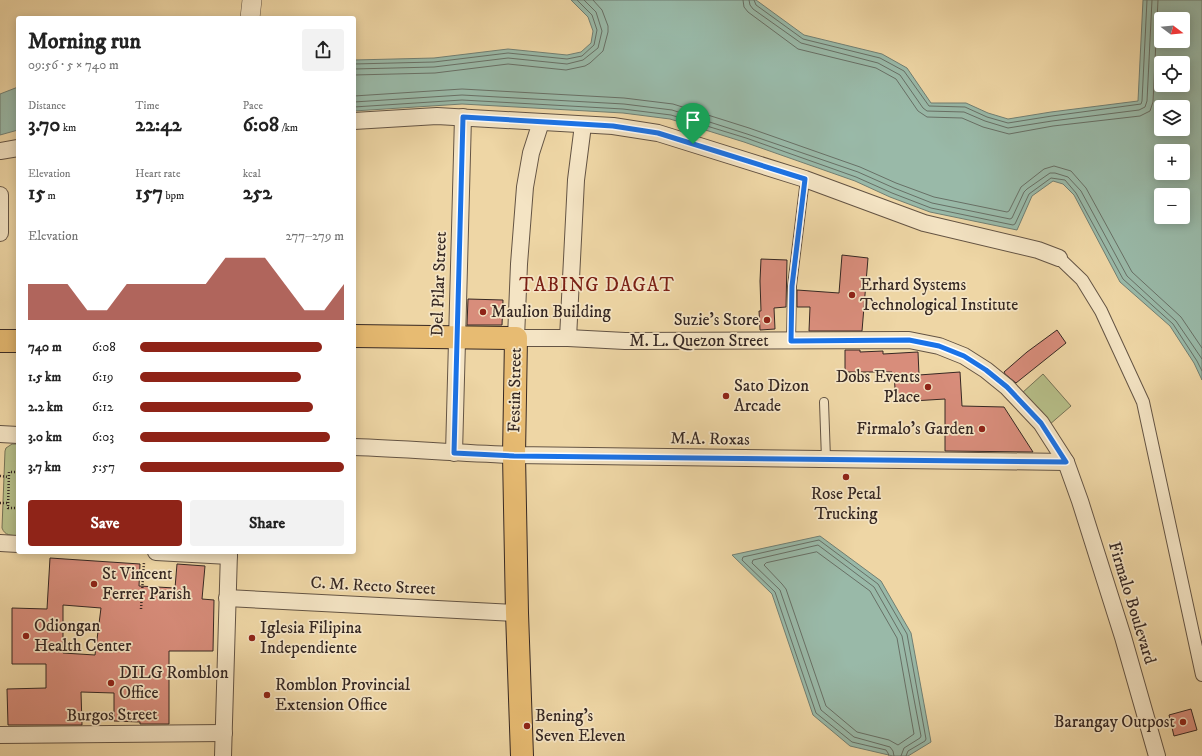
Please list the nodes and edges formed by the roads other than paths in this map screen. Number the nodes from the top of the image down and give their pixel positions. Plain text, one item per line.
1 (252, 0) edge
2 (250, 16) edge
3 (463, 117) junction
4 (356, 121) edge
5 (541, 122) junction
6 (582, 125) junction
7 (16, 148) edge
8 (0, 151) edge
9 (805, 179) junction
10 (0, 195) edge
11 (0, 233) edge
12 (1060, 258) joint
13 (356, 336) edge
14 (456, 338) junction
15 (516, 338) junction
16 (568, 338) junction
17 (16, 340) edge
18 (0, 341) edge
19 (791, 341) junction
20 (824, 402) dead end
21 (0, 434) edge
22 (16, 435) edge
23 (356, 447) edge
24 (454, 453) junction
25 (514, 456) junction
26 (826, 459) junction
27 (1066, 462) junction
28 (0, 543) edge
29 (16, 544) edge
30 (229, 554) edge
31 (150, 555) edge
32 (227, 598) junction
33 (517, 613) junction
34 (1202, 675) edge
35 (224, 733) junction
36 (0, 735) edge
37 (223, 756) edge
38 (522, 756) edge
39 (1157, 756) edge

1 - 2 street
3 - 4 street
3 - 5 street
3 - 14 street, Del Pilar Street
5 - 6 street
5 - 15 street, Festin Street
6 - 9 street
6 - 16 street
7 - 8 street
9 - 12 street
9 - 19 lane
10 - 11 street
12 - 34 street
13 - 14 main road, M. L. Quezon Street
14 - 15 main road, M. L. Quezon Street
14 - 24 street, Del Pilar Street
15 - 16 street, M. L. Quezon Street
15 - 25 main road, Festin Street
16 - 19 street, M. L. Quezon Street
17 - 18 main road
19 - 27 street, M. L. Quezon Street
20 - 26 lane
21 - 22 street
23 - 24 street, M.A. Roxas
24 - 25 street, M.A. Roxas
25 - 26 street, M.A. Roxas
25 - 33 main road, Festin Street
26 - 27 street, M.A. Roxas
27 - 39 street, Firmalo Boulevard
28 - 29 street
30 - 31 street
30 - 32 street
32 - 33 street, C. M. Recto Street
32 - 35 street
33 - 38 main road, Festin Street
35 - 36 street, Burgos Street
35 - 37 street

